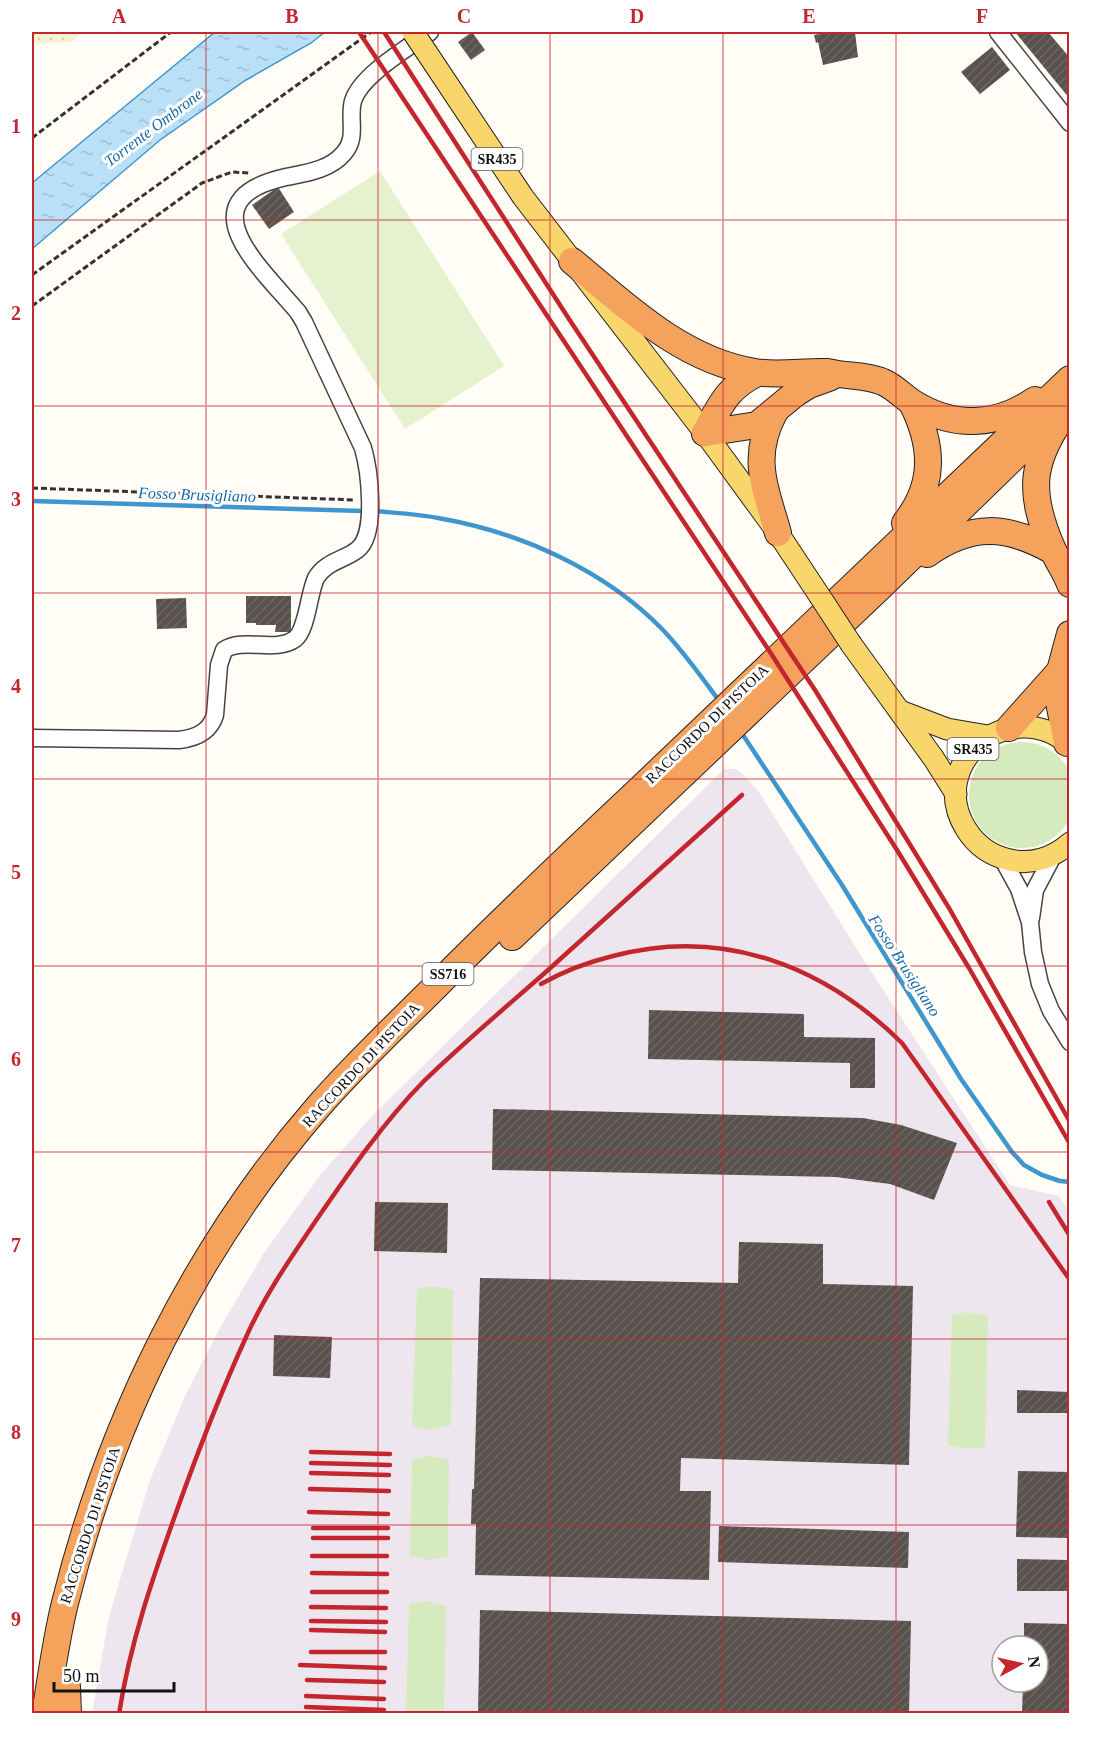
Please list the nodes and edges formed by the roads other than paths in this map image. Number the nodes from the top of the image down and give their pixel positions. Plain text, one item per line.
1 (413, 32) edge
2 (430, 32) edge
3 (998, 32) edge
4 (1070, 123) edge
5 (572, 261) junction
6 (758, 373) junction
7 (837, 374) junction
8 (1070, 377) edge
9 (912, 403) junction
10 (1070, 404) edge
11 (775, 411) junction
12 (705, 433) junction
13 (778, 534) junction
14 (1053, 552) junction
15 (874, 578) junction
16 (1070, 584) edge
17 (1070, 634) edge
18 (1060, 670) junction
19 (899, 711) junction
20 (998, 732) junction
21 (32, 738) edge
22 (1068, 744) edge
23 (956, 794) junction
24 (1065, 847) edge
25 (1002, 858) junction
26 (1030, 922) junction
27 (1070, 1042) edge
28 (67, 1687) junction
29 (45, 1713) edge
30 (63, 1713) edge
31 (68, 1713) edge

1 - 5 main road, SR435, bridge
2 - 21 street
3 - 4 street
5 - 6 highway
5 - 12 main road, SR435
6 - 7 highway
6 - 12 highway
7 - 9 highway
7 - 11 highway
8 - 9 highway
8 - 15 highway, RACCORDO DI PISTOIA / SS716
9 - 15 highway
10 - 14 highway
10 - 15 highway, RACCORDO DI PISTOIA / SS716
11 - 12 highway
11 - 13 highway
12 - 13 main road, SR435
13 - 19 main road, SR435, bridge
14 - 15 highway
14 - 16 highway
15 - 28 highway, RACCORDO DI PISTOIA / SS716
15 - 29 highway, RACCORDO DI PISTOIA / SS716
17 - 18 highway
18 - 20 highway
18 - 22 highway
19 - 20 main road, SR435
19 - 23 main road, SR435
20 - 22 main road, SR435
20 - 23 main road, SR435
23 - 25 main road, SR435
24 - 25 main road, SR435
24 - 26 street
25 - 26 street
26 - 27 street
28 - 30 highway, RACCORDO DI PISTOIA / SS716
28 - 31 highway

